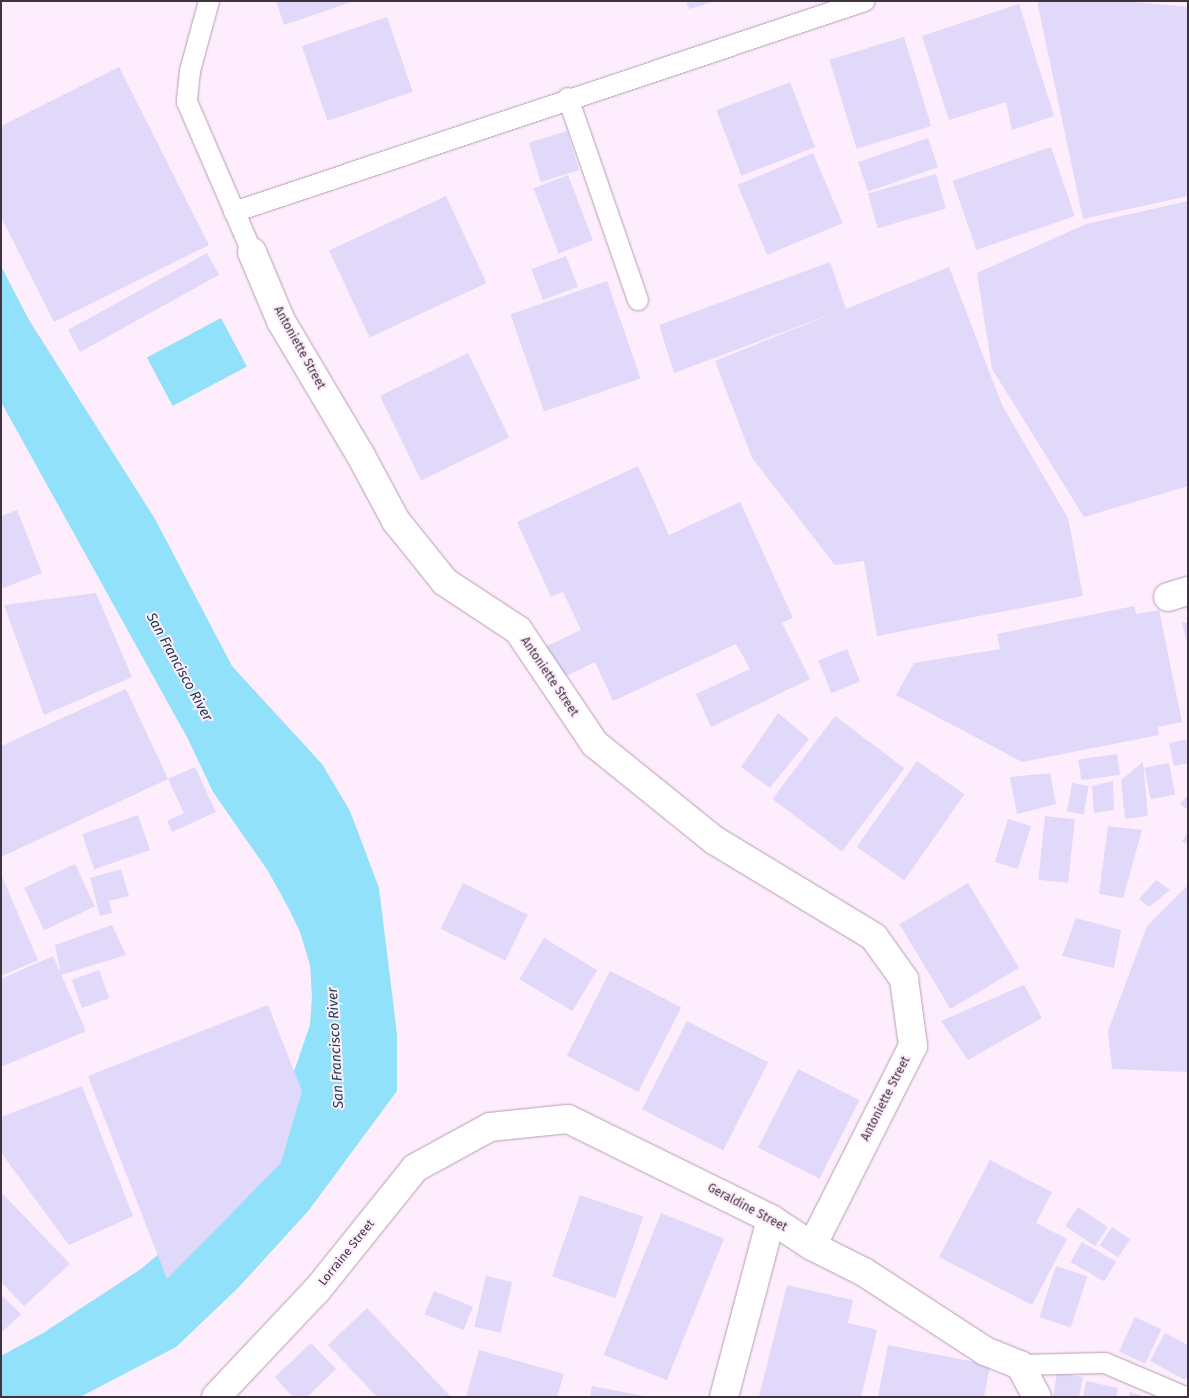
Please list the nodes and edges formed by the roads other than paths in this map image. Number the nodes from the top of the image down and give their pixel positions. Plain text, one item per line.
1 (209, 1) edge
2 (865, 1) edge
3 (568, 98) junction
4 (234, 212) junction
5 (252, 252) joint
6 (638, 300) dead end
7 (490, 1127) joint
8 (771, 1219) junction
9 (812, 1246) junction
10 (1020, 1365) junction
11 (216, 1397) edge
12 (724, 1397) edge
13 (1037, 1397) edge
14 (1185, 1397) edge

1 - 4 lane, Antoniette Street
2 - 3 lane
3 - 4 lane
3 - 6 lane
4 - 5 lane, Antoniette Street
5 - 9 street, Antoniette Street
7 - 8 street, Geraldine Street
7 - 11 street, Lorraine Street
8 - 9 street, Geraldine Street
8 - 12 street
9 - 10 street, Geraldine Street
10 - 13 street
10 - 14 lane

